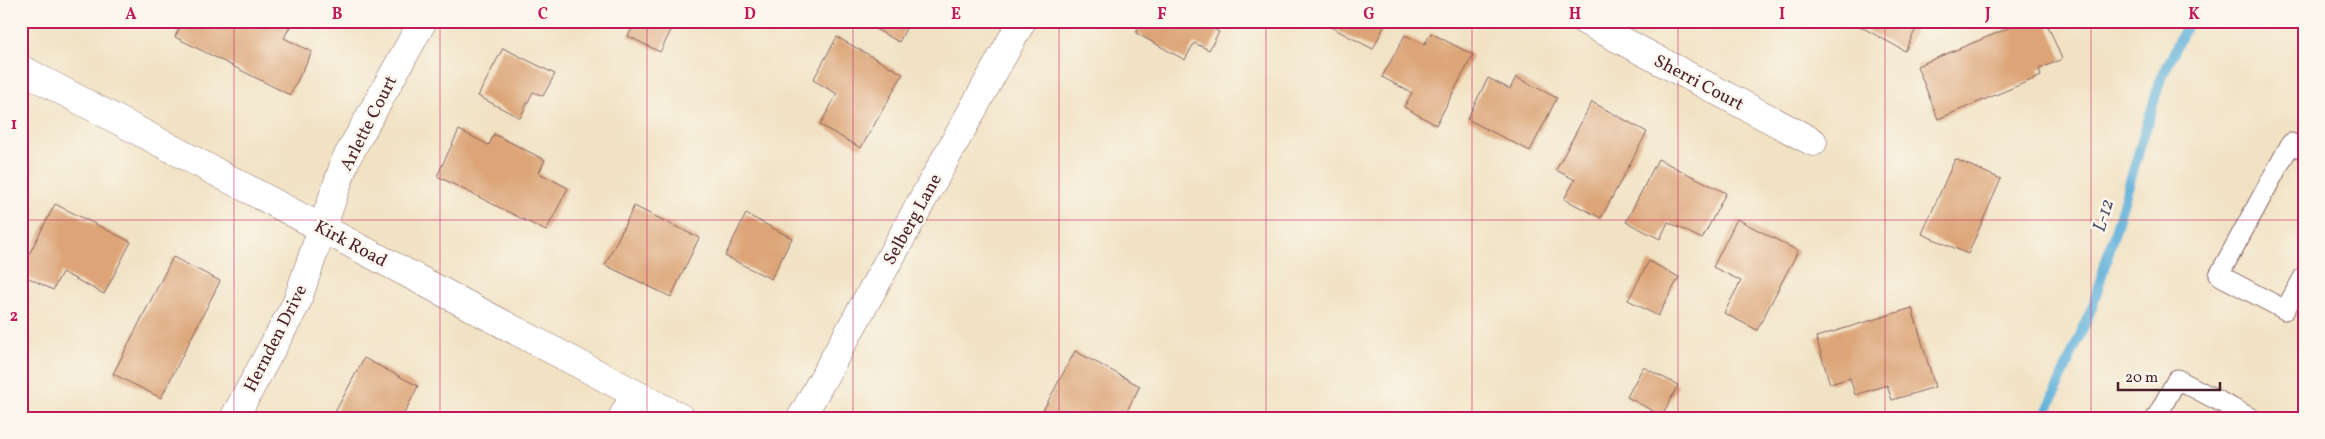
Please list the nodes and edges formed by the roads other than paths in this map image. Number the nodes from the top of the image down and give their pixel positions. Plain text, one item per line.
1 (423, 21) edge
2 (1022, 21) edge
3 (1585, 21) edge
4 (21, 69) edge
5 (1813, 142) dead end
6 (2304, 150) edge
7 (323, 228) junction
8 (2304, 276) edge
9 (635, 394) junction
10 (234, 418) edge
11 (622, 418) edge
12 (681, 418) edge
13 (801, 418) edge
14 (2156, 418) edge
15 (2251, 418) edge

1 - 7 street, Arlette Court
2 - 13 street, Selberg Lane
3 - 5 street, Sherri Court
4 - 7 street, Kirk Road
6 - 8 lane
7 - 9 street, Kirk Road
7 - 10 street, Hernden Drive
9 - 11 street
9 - 12 street, Kirk Road
14 - 15 lane

